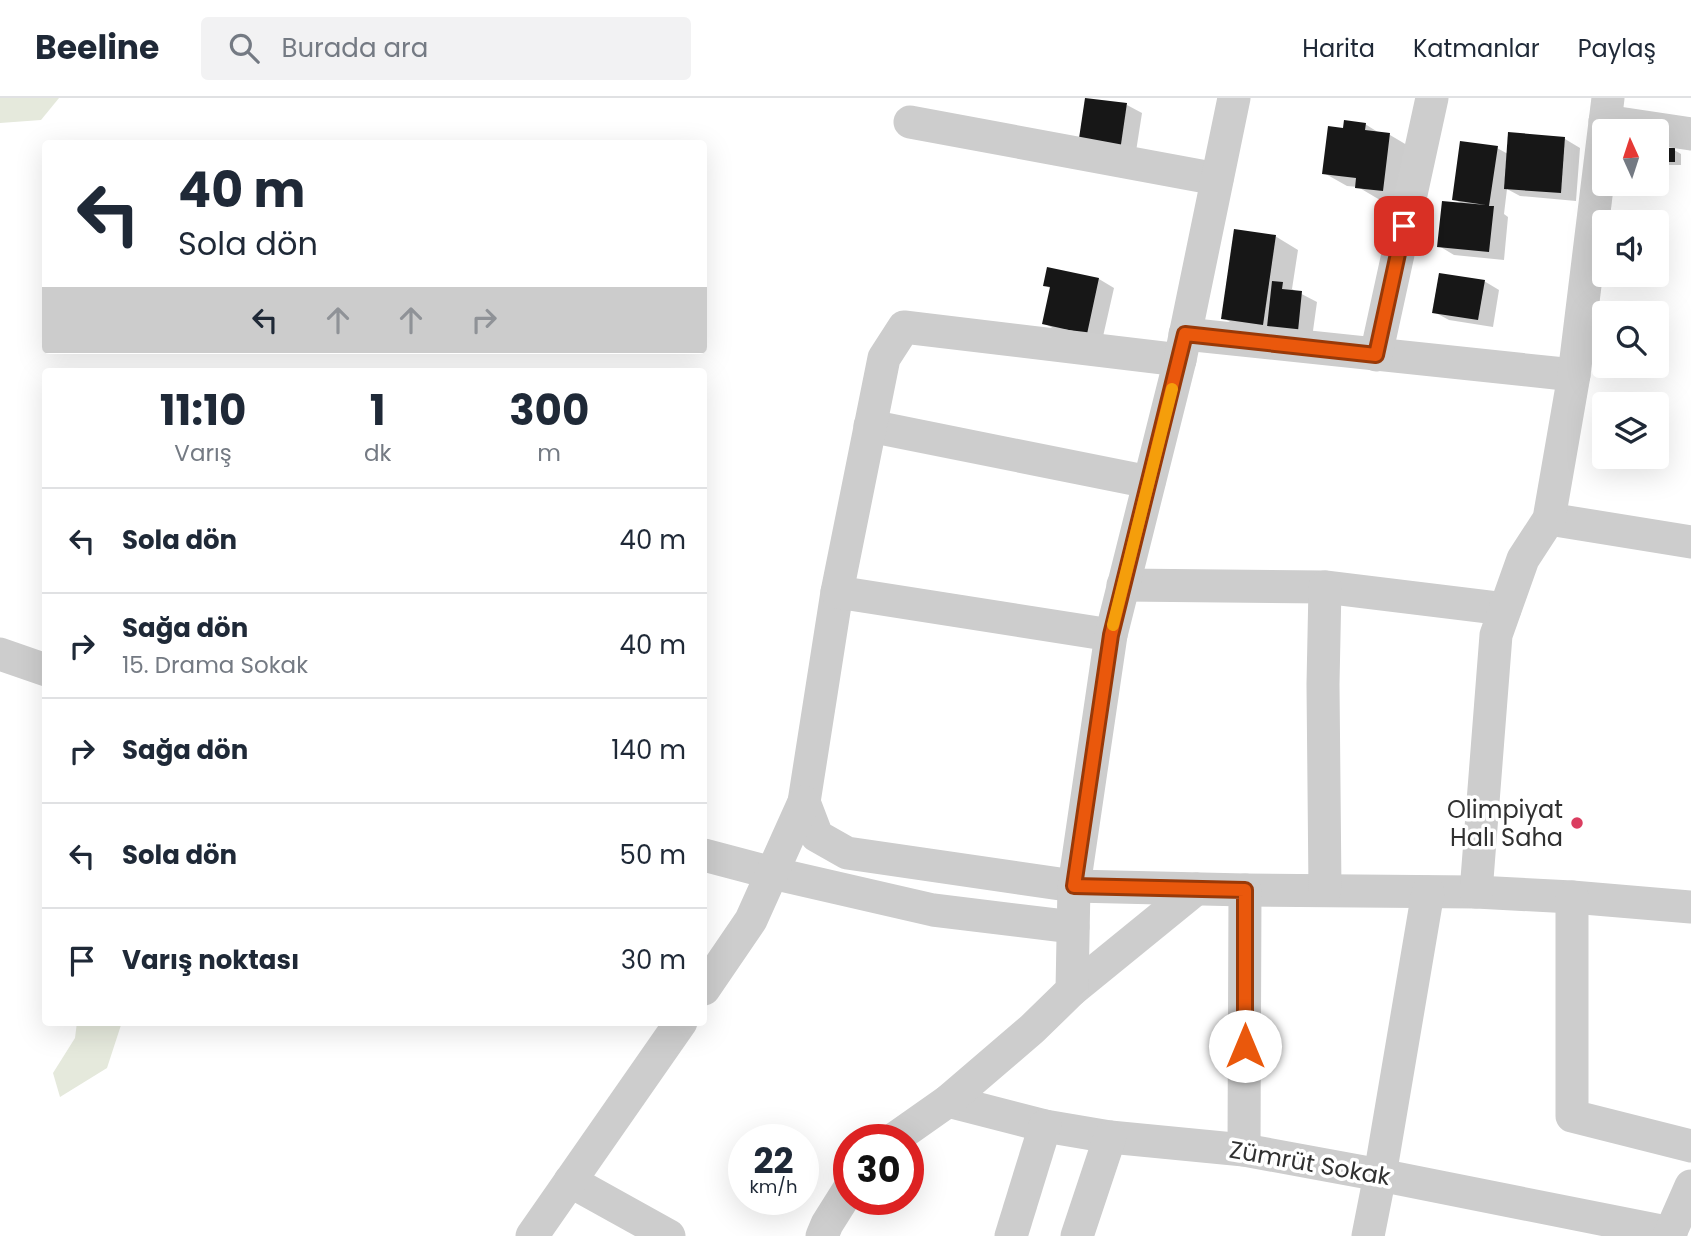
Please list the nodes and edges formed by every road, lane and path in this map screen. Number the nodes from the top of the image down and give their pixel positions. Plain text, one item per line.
1 (1234, 98) edge
2 (1432, 98) edge
3 (1606, 110) edge
4 (910, 122) dead end
5 (1691, 134) edge
6 (1217, 179) junction
7 (1182, 347) junction
8 (1376, 355) junction
9 (1574, 375) junction
10 (870, 426) junction
11 (1149, 482) junction
12 (1549, 519) junction
13 (1691, 542) edge
14 (1123, 585) junction
15 (1325, 587) junction
16 (837, 592) junction
17 (1505, 609) junction
18 (1111, 635) junction
19 (0, 654) edge
20 (42, 669) edge
21 (804, 802) junction
22 (707, 856) edge
23 (772, 873) junction
24 (1074, 886) junction
25 (1196, 889) junction
26 (1245, 890) junction
27 (1325, 890) junction
28 (1428, 892) junction
29 (1476, 892) junction
30 (1572, 897) junction
31 (1691, 907) edge
32 (1073, 927) junction
33 (707, 985) edge
34 (1072, 990) junction
35 (678, 1026) edge
36 (948, 1101) junction
37 (915, 1124) edge
38 (1045, 1126) junction
39 (1110, 1137) junction
40 (1691, 1146) edge
41 (1244, 1150) junction
42 (1380, 1175) junction
43 (570, 1181) junction
44 (1691, 1186) edge
45 (833, 1214) edge
46 (1670, 1234) edge
47 (533, 1236) edge
48 (670, 1236) edge
49 (822, 1236) edge
50 (1012, 1236) edge
51 (1077, 1236) edge
52 (1368, 1236) edge

1 - 6 street
2 - 8 street
3 - 5 street
3 - 9 street
4 - 6 street
6 - 7 street
7 - 8 street
7 - 10 street
7 - 11 street
8 - 9 street
9 - 12 street
10 - 11 street
10 - 16 street
11 - 14 street
12 - 13 street
12 - 17 street
14 - 15 street
14 - 18 street
15 - 17 street
15 - 27 street
16 - 18 street
16 - 21 street
17 - 29 street
18 - 24 street
19 - 20 street
21 - 23 street
21 - 24 street
22 - 23 street
23 - 32 street
23 - 33 street
24 - 25 street
24 - 32 street
25 - 26 street
25 - 34 street
26 - 27 street
26 - 41 street
27 - 28 street
28 - 29 street
28 - 42 street
29 - 30 street
30 - 31 street
30 - 40 street
32 - 34 street
34 - 36 street
35 - 43 street
36 - 37 street
36 - 38 street, Zümrüt Sokak
38 - 39 street, Zümrüt Sokak
38 - 50 street
39 - 41 street, Zümrüt Sokak
39 - 51 street
41 - 42 street, Zümrüt Sokak
42 - 46 street, Zümrüt Sokak
42 - 52 street
43 - 47 street
43 - 48 street
44 - 46 street
45 - 49 street

